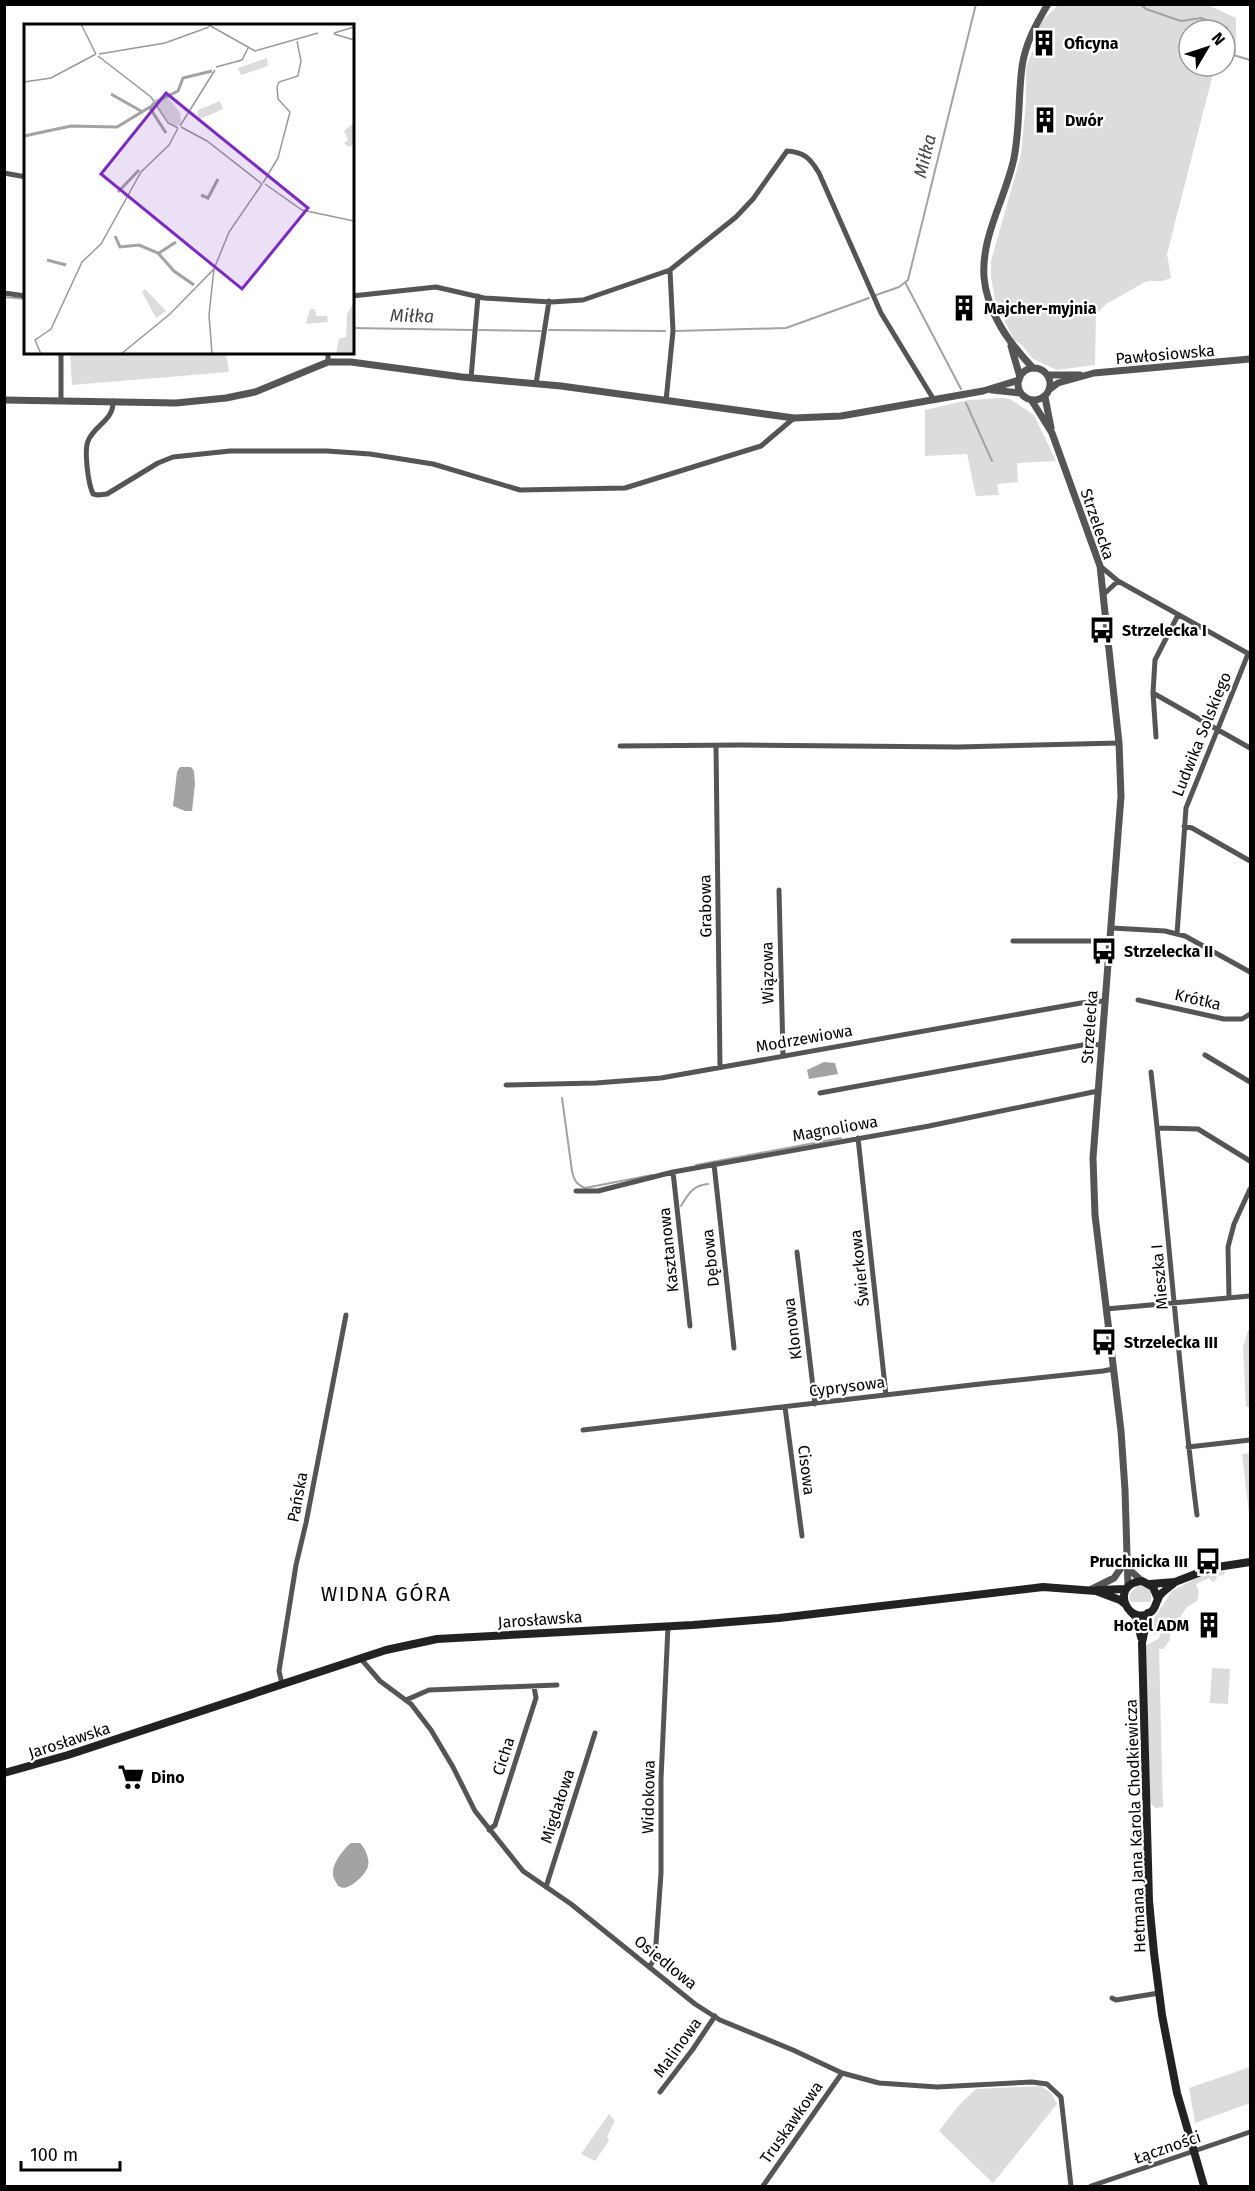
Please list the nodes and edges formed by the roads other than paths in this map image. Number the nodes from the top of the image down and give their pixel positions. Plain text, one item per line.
1 (1048, 4) edge
2 (4, 172) edge
3 (24, 177) edge
4 (670, 270) junction
5 (4, 293) edge
6 (24, 296) edge
7 (354, 296) edge
8 (478, 296) junction
9 (549, 302) junction
10 (1011, 343) junction
11 (61, 354) edge
12 (328, 354) edge
13 (328, 362) junction
14 (1249, 362) edge
15 (1033, 368) junction
16 (1048, 375) junction
17 (1083, 375) junction
18 (471, 378) junction
19 (1019, 379) junction
20 (536, 384) junction
21 (1050, 389) junction
22 (984, 391) junction
23 (1020, 393) junction
24 (1045, 397) junction
25 (4, 400) edge
26 (934, 400) junction
27 (1032, 400) junction
28 (61, 401) junction
29 (113, 401) junction
30 (666, 401) junction
31 (794, 418) junction
32 (1052, 433) junction
33 (1100, 566) junction
34 (1118, 581) junction
35 (1102, 595) junction
36 (1178, 615) junction
37 (1249, 654) edge
38 (1153, 693) junction
39 (1217, 729) junction
40 (1156, 737) dead end
41 (1119, 743) junction
42 (620, 746) dead end
43 (716, 746) junction
44 (1251, 748) edge
45 (1184, 826) junction
46 (1251, 861) edge
47 (779, 890) dead end
48 (1112, 928) junction
49 (1177, 934) junction
50 (1110, 940) junction
51 (1013, 941) dead end
52 (1251, 972) edge
53 (1138, 1000) dead end
54 (1104, 1001) junction
55 (1251, 1014) edge
56 (1101, 1044) junction
57 (783, 1055) junction
58 (1205, 1055) dead end
59 (720, 1067) junction
60 (1151, 1072) dead end
61 (1251, 1082) edge
62 (506, 1085) dead end
63 (1098, 1091) junction
64 (820, 1093) dead end
65 (1158, 1128) junction
66 (858, 1138) junction
67 (1251, 1161) edge
68 (714, 1164) junction
69 (673, 1172) junction
70 (1251, 1189) edge
71 (576, 1191) dead end
72 (797, 1252) dead end
73 (1251, 1296) edge
74 (1229, 1298) junction
75 (1175, 1303) junction
76 (1106, 1309) junction
77 (346, 1315) dead end
78 (690, 1326) dead end
79 (734, 1348) dead end
80 (1113, 1368) junction
81 (885, 1395) junction
82 (815, 1404) junction
83 (785, 1407) junction
84 (583, 1430) dead end
85 (1251, 1440) edge
86 (1188, 1447) junction
87 (1197, 1515) dead end
88 (802, 1536) dead end
89 (1127, 1559) junction
90 (1251, 1562) edge
91 (1146, 1582) junction
92 (1175, 1582) junction
93 (1127, 1588) junction
94 (1093, 1590) junction
95 (1158, 1599) junction
96 (1125, 1604) junction
97 (1131, 1612) junction
98 (1148, 1613) junction
99 (668, 1626) junction
100 (1142, 1638) junction
101 (361, 1659) junction
102 (282, 1684) junction
103 (557, 1685) dead end
104 (534, 1687) junction
105 (406, 1701) junction
106 (595, 1733) dead end
107 (4, 1773) edge
108 (489, 1830) junction
109 (546, 1887) junction
110 (650, 1966) junction
111 (1159, 1993) junction
112 (1112, 1998) dead end
113 (715, 2016) junction
114 (842, 2073) junction
115 (660, 2092) dead end
116 (1251, 2132) edge
117 (1193, 2152) junction
118 (763, 2187) edge
119 (1071, 2187) edge
120 (1091, 2187) edge
121 (1204, 2187) edge

1 - 10 street
2 - 3 street
4 - 9 street
4 - 26 street
4 - 30 street
5 - 6 street
7 - 8 street
8 - 9 street
8 - 18 street
9 - 20 street
10 - 15 street
10 - 19 street
11 - 28 street
12 - 13 street
13 - 18 street
13 - 29 street
14 - 17 street, Pawłosiowska
15 - 16 street
15 - 19 street
16 - 17 street, Pawłosiowska
16 - 21 street
17 - 21 street, Pawłosiowska
18 - 20 street
19 - 22 street
19 - 23 street
20 - 30 street
21 - 24 street
22 - 23 street
22 - 26 street
23 - 27 street
24 - 27 street
24 - 32 street, Strzelecka
25 - 28 street
26 - 31 street
27 - 32 street, Strzelecka
28 - 29 street
29 - 31 street
30 - 31 street
32 - 33 street, Strzelecka
33 - 34 street
33 - 35 street, Strzelecka
34 - 35 street
34 - 36 street
35 - 41 street, Strzelecka
36 - 37 street
36 - 38 street
37 - 39 street, Ludwika Solskiego
38 - 39 street
38 - 40 street
39 - 44 street
39 - 45 street, Ludwika Solskiego
41 - 43 street
41 - 48 street, Strzelecka
42 - 43 street
43 - 59 street, Grabowa
45 - 46 street
45 - 49 street, Ludwika Solskiego
47 - 57 street, Wiązowa
48 - 49 street
48 - 50 street, Strzelecka
49 - 52 street
50 - 51 street
50 - 54 street, Strzelecka
53 - 55 street, Krótka
54 - 56 street, Strzelecka
54 - 57 street, Modrzewiowa
56 - 63 street, Strzelecka
56 - 64 street
57 - 59 street, Modrzewiowa
58 - 61 street
59 - 62 street, Modrzewiowa
60 - 65 street, Mieszka I
63 - 66 street, Magnoliowa
63 - 76 street, Strzelecka
65 - 67 street
65 - 75 street, Mieszka I
66 - 68 street, Magnoliowa
66 - 81 street, Świerkowa
68 - 69 street, Magnoliowa
68 - 79 street, Dębowa
69 - 71 street, Magnoliowa
69 - 78 street, Kasztanowa
70 - 74 street
72 - 82 street, Klonowa
73 - 74 street
74 - 75 street
75 - 76 street
75 - 86 street, Mieszka I
76 - 80 street, Strzelecka
77 - 102 street, Pańska
80 - 81 street, Cyprysowa
80 - 89 street, Strzelecka
81 - 82 street, Cyprysowa
82 - 83 street, Cyprysowa
83 - 84 street, Cyprysowa
83 - 88 street, Cisowa
85 - 86 street
86 - 87 street, Mieszka I
89 - 91 street
89 - 93 street, Strzelecka
89 - 94 street
90 - 92 main road
91 - 92 main road
91 - 93 main road
91 - 95 main road
92 - 95 main road
93 - 94 main road, Jarosławska
93 - 96 main road
94 - 96 main road, Jarosławska
94 - 99 main road, Jarosławska
95 - 98 main road
96 - 97 main road
97 - 98 main road
97 - 100 main road, Hetmana Jana Karola Chodkiewicza
98 - 100 main road, Hetmana Jana Karola Chodkiewicza
99 - 101 main road, Jarosławska
99 - 110 street, Widokowa
100 - 111 main road, Hetmana Jana Karola Chodkiewicza
101 - 102 main road, Jarosławska
101 - 105 street, Osiedlowa
102 - 107 main road, Jarosławska
103 - 104 street
104 - 105 street
104 - 108 street, Cicha
105 - 108 street, Osiedlowa
106 - 109 street, Migdałowa
108 - 109 street, Osiedlowa
109 - 110 street, Osiedlowa
110 - 113 street, Osiedlowa
111 - 112 street
111 - 117 main road, Hetmana Jana Karola Chodkiewicza
113 - 114 street, Osiedlowa
113 - 115 street, Malinowa
114 - 118 street, Truskawkowa
114 - 119 street, Osiedlowa
116 - 117 street, Łączności
117 - 120 street, Łączności
117 - 121 main road, Hetmana Jana Karola Chodkiewicza

